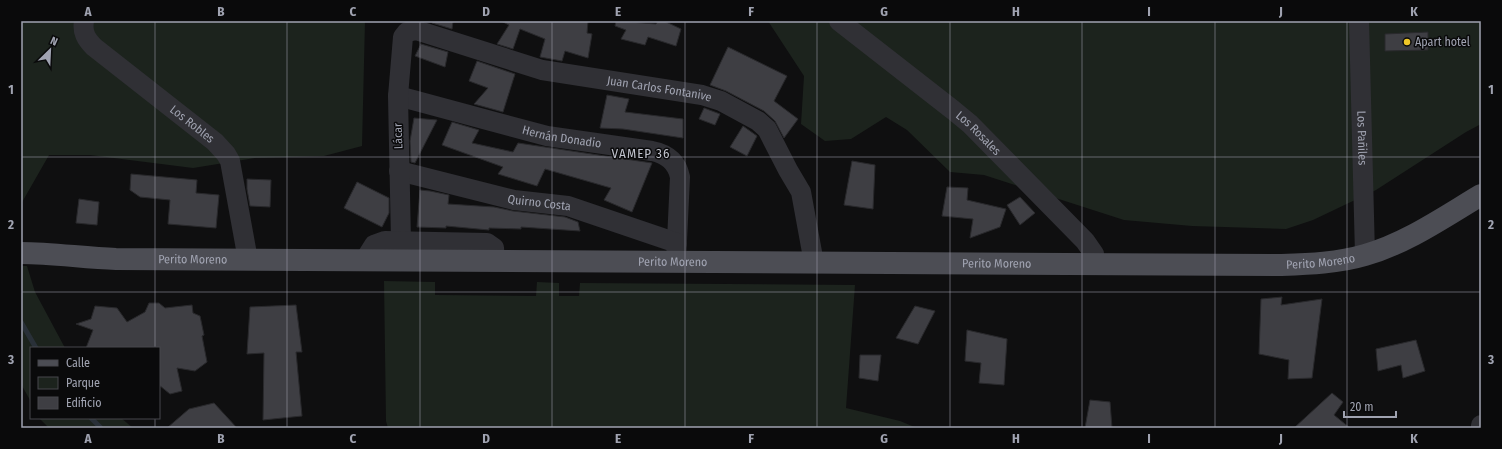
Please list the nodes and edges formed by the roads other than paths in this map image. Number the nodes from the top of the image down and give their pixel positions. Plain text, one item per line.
1 (84, 21) edge
2 (840, 21) edge
3 (1359, 21) edge
4 (407, 32) joint
5 (398, 96) junction
6 (399, 171) junction
7 (1481, 195) edge
8 (401, 241) junction
9 (676, 252) junction
10 (24, 253) edge
11 (1365, 255) junction
12 (248, 260) junction
13 (364, 261) junction
14 (495, 261) junction
15 (814, 263) junction
16 (1095, 265) junction

1 - 12 street, Los Robles
2 - 16 street, Los Rosales
3 - 11 street, Los Pañiles
4 - 5 street, Lácar
4 - 15 street, Juan Carlos Fontanive
5 - 6 street, Lácar
5 - 9 street, Hernán Donadio
6 - 8 street, Lácar
6 - 9 street, Quirno Costa
7 - 11 main road, Perito Moreno
8 - 13 street
8 - 14 street
9 - 14 main road, Perito Moreno
9 - 15 main road, Perito Moreno
10 - 12 main road, Perito Moreno
11 - 16 main road, Perito Moreno
12 - 13 main road, Perito Moreno
13 - 14 main road, Perito Moreno
15 - 16 main road, Perito Moreno

